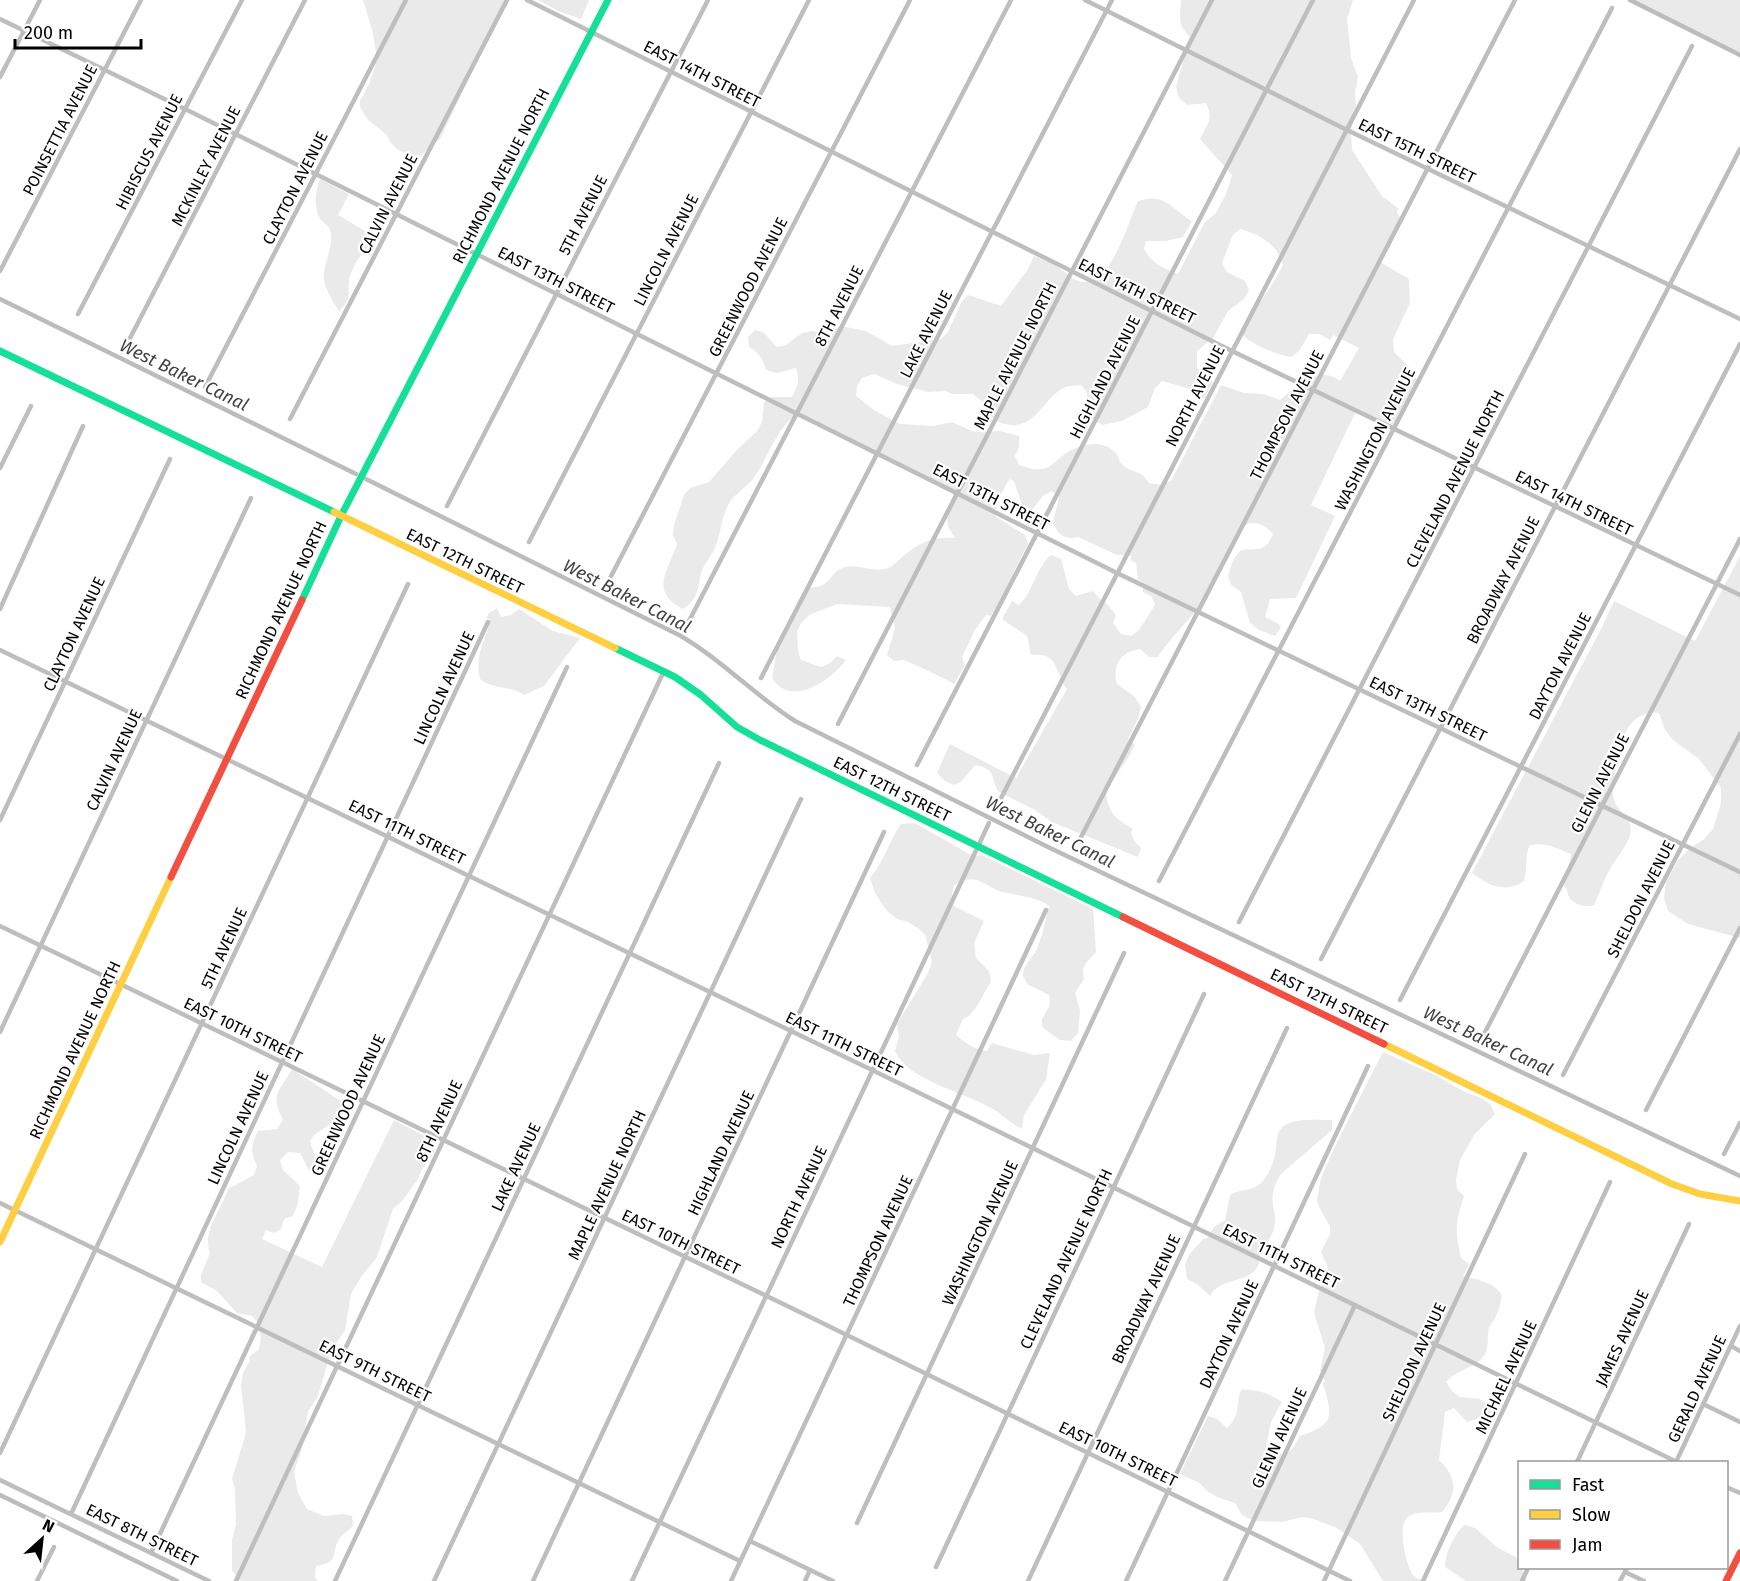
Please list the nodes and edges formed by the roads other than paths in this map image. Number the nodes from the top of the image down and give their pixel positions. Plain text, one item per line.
1 (40, 0) edge
2 (141, 0) edge
3 (242, 0) edge
4 (305, 0) edge
5 (406, 0) edge
6 (507, 0) edge
7 (527, 0) edge
8 (608, 0) edge
9 (708, 0) edge
10 (809, 0) edge
11 (910, 0) edge
12 (1011, 0) edge
13 (1085, 0) edge
14 (1112, 0) edge
15 (1212, 0) edge
16 (1313, 0) edge
17 (1414, 0) edge
18 (1515, 0) edge
19 (1612, 8) dead end
20 (1106, 10) junction
21 (0, 19) edge
22 (24, 31) junction
23 (591, 32) junction
24 (1692, 46) dead end
25 (1186, 50) junction
26 (105, 69) junction
27 (671, 72) junction
28 (0, 77) edge
29 (1266, 90) junction
30 (185, 109) junction
31 (751, 112) junction
32 (1347, 130) junction
33 (236, 134) junction
34 (1740, 149) edge
35 (831, 152) junction
36 (1427, 169) junction
37 (316, 174) junction
38 (912, 192) junction
39 (1508, 207) junction
40 (396, 214) junction
41 (992, 232) junction
42 (1589, 246) junction
43 (476, 254) junction
44 (0, 271) edge
45 (1072, 272) junction
46 (1670, 285) junction
47 (556, 294) junction
48 (1152, 312) junction
49 (78, 314) dead end
50 (1740, 319) edge
51 (637, 334) junction
52 (127, 344) dead end
53 (1740, 344) edge
54 (0, 351) edge
55 (1232, 351) junction
56 (717, 373) junction
57 (205, 387) dead end
58 (1313, 390) junction
59 (31, 406) dead end
60 (797, 413) junction
61 (290, 419) dead end
62 (83, 426) dead end
63 (1394, 429) junction
64 (877, 453) junction
65 (170, 459) dead end
66 (0, 468) edge
67 (1474, 468) junction
68 (957, 493) junction
69 (250, 498) dead end
70 (447, 506) dead end
71 (1555, 507) junction
72 (341, 516) junction
73 (1038, 533) junction
74 (1740, 539) edge
75 (529, 542) dead end
76 (1636, 545) junction
77 (1118, 573) junction
78 (408, 584) dead end
79 (608, 584) dead end
80 (1716, 584) junction
81 (1740, 595) edge
82 (0, 609) edge
83 (1198, 612) junction
84 (488, 622) dead end
85 (688, 623) dead end
86 (0, 650) edge
87 (1279, 651) junction
88 (567, 667) dead end
89 (664, 671) junction
90 (761, 678) dead end
91 (66, 681) junction
92 (1360, 689) junction
93 (146, 720) junction
94 (838, 724) dead end
95 (1440, 728) junction
96 (1740, 734) edge
97 (227, 759) junction
98 (719, 763) dead end
99 (917, 765) dead end
100 (1521, 767) junction
101 (308, 798) junction
102 (801, 799) dead end
103 (998, 804) dead end
104 (1602, 806) junction
105 (0, 820) edge
106 (989, 823) dead end
107 (884, 832) dead end
108 (388, 837) junction
109 (1079, 841) dead end
110 (1683, 844) junction
111 (977, 845) junction
112 (1740, 872) edge
113 (469, 875) junction
114 (1159, 881) dead end
115 (1046, 910) dead end
116 (549, 914) junction
117 (1239, 922) dead end
118 (0, 926) edge
119 (1740, 928) edge
120 (40, 946) junction
121 (630, 953) junction
122 (1124, 953) dead end
123 (1321, 958) dead end
124 (121, 985) junction
125 (711, 993) junction
126 (1204, 994) dead end
127 (1400, 1000) dead end
128 (201, 1023) junction
129 (1287, 1028) dead end
130 (791, 1031) junction
131 (0, 1032) edge
132 (1482, 1038) dead end
133 (282, 1062) junction
134 (1368, 1066) dead end
135 (872, 1070) junction
136 (1563, 1076) dead end
137 (363, 1101) junction
138 (952, 1110) junction
139 (1646, 1110) dead end
140 (1740, 1123) edge
141 (444, 1140) junction
142 (1032, 1148) junction
143 (1525, 1154) dead end
144 (1724, 1154) dead end
145 (524, 1179) junction
146 (1610, 1182) dead end
147 (1113, 1188) junction
148 (1740, 1201) edge
149 (0, 1203) edge
150 (15, 1211) junction
151 (604, 1218) junction
152 (1689, 1224) dead end
153 (1194, 1227) junction
154 (0, 1242) edge
155 (96, 1249) junction
156 (685, 1257) junction
157 (1274, 1266) junction
158 (176, 1288) junction
159 (766, 1296) junction
160 (1354, 1305) junction
161 (1740, 1326) edge
162 (257, 1327) junction
163 (846, 1335) junction
164 (1435, 1345) junction
165 (1731, 1346) junction
166 (1740, 1351) edge
167 (338, 1366) junction
168 (927, 1374) junction
169 (1516, 1384) junction
170 (1703, 1404) junction
171 (418, 1405) junction
172 (1007, 1413) junction
173 (1740, 1422) edge
174 (1596, 1423) junction
175 (499, 1444) junction
176 (0, 1453) edge
177 (1088, 1453) junction
178 (1577, 1461) edge
179 (1675, 1461) edge
180 (1677, 1461) edge
181 (0, 1480) edge
182 (579, 1483) junction
183 (1168, 1492) junction
184 (71, 1514) junction
185 (660, 1522) junction
186 (857, 1523) dead end
187 (1249, 1531) junction
188 (750, 1541) junction
189 (54, 1547) dead end
190 (151, 1553) junction
191 (1740, 1553) edge
192 (740, 1561) junction
193 (936, 1566) dead end
194 (810, 1570) junction
195 (1626, 1570) edge
196 (1329, 1571) junction
197 (37, 1581) edge
198 (209, 1581) edge
199 (236, 1581) edge
200 (336, 1581) edge
201 (434, 1581) edge
202 (533, 1581) edge
203 (632, 1581) edge
204 (731, 1581) edge
205 (805, 1581) edge
206 (833, 1581) edge
207 (1028, 1581) edge
208 (1126, 1581) edge
209 (1225, 1581) edge
210 (1324, 1581) edge
211 (1350, 1581) edge
212 (1423, 1581) edge
213 (1620, 1581) edge
214 (1644, 1581) edge
215 (1726, 1581) edge

1 - 22 street
2 - 26 street, POINSETTIA AVENUE
3 - 30 street, HIBISCUS AVENUE
4 - 33 street, MCKINLEY AVENUE
5 - 37 street, CLAYTON AVENUE
6 - 40 street, CALVIN AVENUE
7 - 23 street, EAST 14TH STREET
8 - 23 street, RICHMOND AVENUE NORTH
9 - 27 street, 5TH AVENUE
10 - 31 street, LINCOLN AVENUE
11 - 35 street, GREENWOOD AVENUE
12 - 38 street, 8TH AVENUE
13 - 20 street, EAST 15TH STREET
14 - 20 street, LAKE AVENUE
15 - 25 street, MAPLE AVENUE NORTH
16 - 29 street, HIGHLAND AVENUE
17 - 32 street, NORTH AVENUE
18 - 36 street, THOMPSON AVENUE
19 - 39 street, WASHINGTON AVENUE
20 - 25 street, EAST 15TH STREET
20 - 41 street, LAKE AVENUE
21 - 22 street, EAST 13TH STREET
22 - 26 street, EAST 13TH STREET
22 - 28 street
23 - 27 street, EAST 14TH STREET
23 - 43 street, RICHMOND AVENUE NORTH
24 - 42 street, CLEVELAND AVENUE NORTH
25 - 29 street, EAST 15TH STREET
25 - 45 street, MAPLE AVENUE NORTH
26 - 30 street, EAST 13TH STREET
26 - 44 street, POINSETTIA AVENUE
27 - 31 street, EAST 14TH STREET
27 - 47 street, 5TH AVENUE
29 - 32 street, EAST 15TH STREET
29 - 48 street, HIGHLAND AVENUE
30 - 33 street, EAST 13TH STREET
30 - 49 street, HIBISCUS AVENUE
31 - 35 street, EAST 14TH STREET
31 - 51 street, LINCOLN AVENUE
32 - 36 street, EAST 15TH STREET
32 - 55 street, NORTH AVENUE
33 - 37 street, EAST 13TH STREET
33 - 52 street, MCKINLEY AVENUE
34 - 46 street, BROADWAY AVENUE
35 - 38 street, EAST 14TH STREET
35 - 56 street, GREENWOOD AVENUE
36 - 39 street, EAST 15TH STREET
36 - 58 street, THOMPSON AVENUE
37 - 40 street, EAST 13TH STREET
37 - 57 street, CLAYTON AVENUE
38 - 41 street, EAST 14TH STREET
38 - 60 street, 8TH AVENUE
39 - 42 street, EAST 15TH STREET
39 - 63 street, WASHINGTON AVENUE
40 - 43 street, EAST 13TH STREET
40 - 61 street, CALVIN AVENUE
41 - 45 street, EAST 14TH STREET
41 - 64 street, LAKE AVENUE
42 - 46 street, EAST 15TH STREET
42 - 67 street, CLEVELAND AVENUE NORTH
43 - 47 street, EAST 13TH STREET
43 - 72 street, RICHMOND AVENUE NORTH
45 - 48 street, EAST 14TH STREET
45 - 68 street, MAPLE AVENUE NORTH
46 - 50 street, EAST 15TH STREET
46 - 71 street, BROADWAY AVENUE
47 - 51 street, EAST 13TH STREET
47 - 70 street, 5TH AVENUE
48 - 55 street, EAST 14TH STREET
48 - 73 street, HIGHLAND AVENUE
51 - 56 street, EAST 13TH STREET
51 - 75 street, LINCOLN AVENUE
53 - 76 street, DAYTON AVENUE
54 - 72 street, EAST 12TH STREET
55 - 58 street, EAST 14TH STREET
55 - 77 street, NORTH AVENUE
56 - 60 street, EAST 13TH STREET
56 - 79 street, GREENWOOD AVENUE
58 - 63 street, EAST 14TH STREET
58 - 83 street, THOMPSON AVENUE
59 - 66 street
60 - 64 street, EAST 13TH STREET
60 - 85 street, 8TH AVENUE
62 - 82 street
63 - 67 street, EAST 14TH STREET
63 - 87 street, WASHINGTON AVENUE
64 - 68 street, EAST 13TH STREET
64 - 90 street, LAKE AVENUE
65 - 91 street, CLAYTON AVENUE
67 - 71 street, EAST 14TH STREET
67 - 92 street, CLEVELAND AVENUE NORTH
68 - 73 street, EAST 13TH STREET
68 - 94 street, MAPLE AVENUE NORTH
69 - 93 street, CALVIN AVENUE
71 - 76 street, EAST 14TH STREET
71 - 95 street, BROADWAY AVENUE
72 - 89 street, EAST 12TH STREET
72 - 97 street, RICHMOND AVENUE NORTH
73 - 77 street, EAST 13TH STREET
73 - 99 street, HIGHLAND AVENUE
74 - 80 street, GLENN AVENUE
76 - 80 street, EAST 14TH STREET
76 - 100 street, DAYTON AVENUE
77 - 83 street, EAST 13TH STREET
77 - 103 street, NORTH AVENUE
78 - 101 street, 5TH AVENUE
80 - 81 street, EAST 14TH STREET
80 - 104 street, GLENN AVENUE
83 - 87 street, EAST 13TH STREET
83 - 109 street, THOMPSON AVENUE
84 - 108 street, LINCOLN AVENUE
86 - 91 street, EAST 11TH STREET
87 - 92 street, EAST 13TH STREET
87 - 114 street, WASHINGTON AVENUE
88 - 113 street, GREENWOOD AVENUE
89 - 111 street, EAST 12TH STREET
89 - 116 street, 8TH AVENUE
91 - 93 street, EAST 11TH STREET
91 - 105 street, CLAYTON AVENUE
92 - 95 street, EAST 13TH STREET
92 - 117 street, CLEVELAND AVENUE NORTH
93 - 97 street, EAST 11TH STREET
93 - 120 street, CALVIN AVENUE
95 - 100 street, EAST 13TH STREET
95 - 123 street, BROADWAY AVENUE
96 - 110 street, SHELDON AVENUE
97 - 101 street, EAST 11TH STREET
97 - 124 street, RICHMOND AVENUE NORTH
98 - 121 street, LAKE AVENUE
100 - 104 street, EAST 13TH STREET
100 - 127 street, DAYTON AVENUE
101 - 108 street, EAST 11TH STREET
101 - 128 street, 5TH AVENUE
102 - 125 street, MAPLE AVENUE NORTH
104 - 110 street, EAST 13TH STREET
104 - 132 street, GLENN AVENUE
106 - 111 street, NORTH AVENUE
107 - 130 street, HIGHLAND AVENUE
108 - 113 street, EAST 11TH STREET
108 - 133 street, LINCOLN AVENUE
110 - 112 street, EAST 13TH STREET
110 - 136 street, SHELDON AVENUE
111 - 135 street, NORTH AVENUE
111 - 148 street, EAST 12TH STREET
113 - 116 street, EAST 11TH STREET
113 - 137 street, GREENWOOD AVENUE
115 - 138 street, THOMPSON AVENUE
116 - 121 street, EAST 11TH STREET
116 - 141 street, 8TH AVENUE
118 - 120 street, EAST 10TH STREET
119 - 139 street
120 - 124 street, EAST 10TH STREET
120 - 131 street, CALVIN AVENUE
121 - 125 street, EAST 11TH STREET
121 - 145 street, LAKE AVENUE
122 - 142 street, WASHINGTON AVENUE
124 - 128 street, EAST 10TH STREET
124 - 150 street, RICHMOND AVENUE NORTH
125 - 130 street, EAST 11TH STREET
125 - 151 street, MAPLE AVENUE NORTH
126 - 147 street, CLEVELAND AVENUE NORTH
128 - 133 street, EAST 10TH STREET
128 - 155 street, 5TH AVENUE
129 - 153 street, BROADWAY AVENUE
130 - 135 street, EAST 11TH STREET
130 - 156 street, HIGHLAND AVENUE
133 - 137 street, EAST 10TH STREET
133 - 158 street, LINCOLN AVENUE
134 - 157 street, DAYTON AVENUE
135 - 138 street, EAST 11TH STREET
135 - 159 street, NORTH AVENUE
137 - 141 street, EAST 10TH STREET
137 - 162 street, GREENWOOD AVENUE
138 - 142 street, EAST 11TH STREET
138 - 163 street, THOMPSON AVENUE
140 - 144 street
141 - 145 street, EAST 10TH STREET
141 - 167 street, 8TH AVENUE
142 - 147 street, EAST 11TH STREET
142 - 168 street, WASHINGTON AVENUE
143 - 164 street, SHELDON AVENUE
145 - 151 street, EAST 10TH STREET
145 - 171 street, LAKE AVENUE
146 - 169 street, MICHAEL AVENUE
147 - 153 street, EAST 11TH STREET
147 - 172 street, CLEVELAND AVENUE NORTH
149 - 150 street, EAST 9TH STREET
150 - 154 street, RICHMOND AVENUE NORTH
150 - 155 street, EAST 9TH STREET
151 - 156 street, EAST 10TH STREET
151 - 175 street, MAPLE AVENUE NORTH
152 - 174 street, JAMES AVENUE
153 - 157 street, EAST 11TH STREET
153 - 177 street, BROADWAY AVENUE
155 - 158 street, EAST 9TH STREET
155 - 176 street, 5TH AVENUE
156 - 159 street, EAST 10TH STREET
156 - 182 street, HIGHLAND AVENUE
157 - 160 street, EAST 11TH STREET
157 - 183 street, DAYTON AVENUE
158 - 162 street, EAST 9TH STREET
158 - 184 street, LINCOLN AVENUE
159 - 163 street, EAST 10TH STREET
159 - 185 street, NORTH AVENUE
160 - 164 street, EAST 11TH STREET
160 - 187 street, GLENN AVENUE
161 - 165 street, GERALD AVENUE
162 - 167 street, EAST 9TH STREET
162 - 190 street, GREENWOOD AVENUE
163 - 168 street, EAST 10TH STREET
163 - 188 street, THOMPSON AVENUE
164 - 169 street, EAST 11TH STREET
164 - 196 street, SHELDON AVENUE
165 - 166 street
165 - 170 street, GERALD AVENUE
167 - 171 street, EAST 9TH STREET
167 - 199 street, 8TH AVENUE
168 - 172 street, EAST 10TH STREET
168 - 186 street, WASHINGTON AVENUE
169 - 174 street, EAST 11TH STREET
169 - 212 street, MICHAEL AVENUE
170 - 173 street
170 - 180 street, GERALD AVENUE
171 - 175 street, EAST 9TH STREET
171 - 200 street, LAKE AVENUE
172 - 177 street, EAST 10TH STREET
172 - 193 street, CLEVELAND AVENUE NORTH
174 - 178 street, JAMES AVENUE
174 - 179 street, EAST 11TH STREET
175 - 182 street, EAST 9TH STREET
175 - 201 street, MAPLE AVENUE NORTH
177 - 183 street, EAST 10TH STREET
177 - 207 street, BROADWAY AVENUE
181 - 184 street, EAST 8TH STREET
182 - 185 street, EAST 9TH STREET
182 - 202 street, HIGHLAND AVENUE
183 - 187 street, EAST 10TH STREET
183 - 208 street, DAYTON AVENUE
184 - 190 street, EAST 8TH STREET
185 - 192 street, EAST 9TH STREET
185 - 203 street, NORTH AVENUE
187 - 196 street, EAST 10TH STREET
187 - 209 street, GLENN AVENUE
188 - 192 street, THOMPSON AVENUE
188 - 194 street
189 - 197 street
190 - 198 street, EAST 8TH STREET
191 - 215 street
192 - 204 street, THOMPSON AVENUE
194 - 205 street
194 - 206 street
195 - 213 street
195 - 214 street
196 - 210 street, SHELDON AVENUE
196 - 211 street, EAST 10TH STREET

